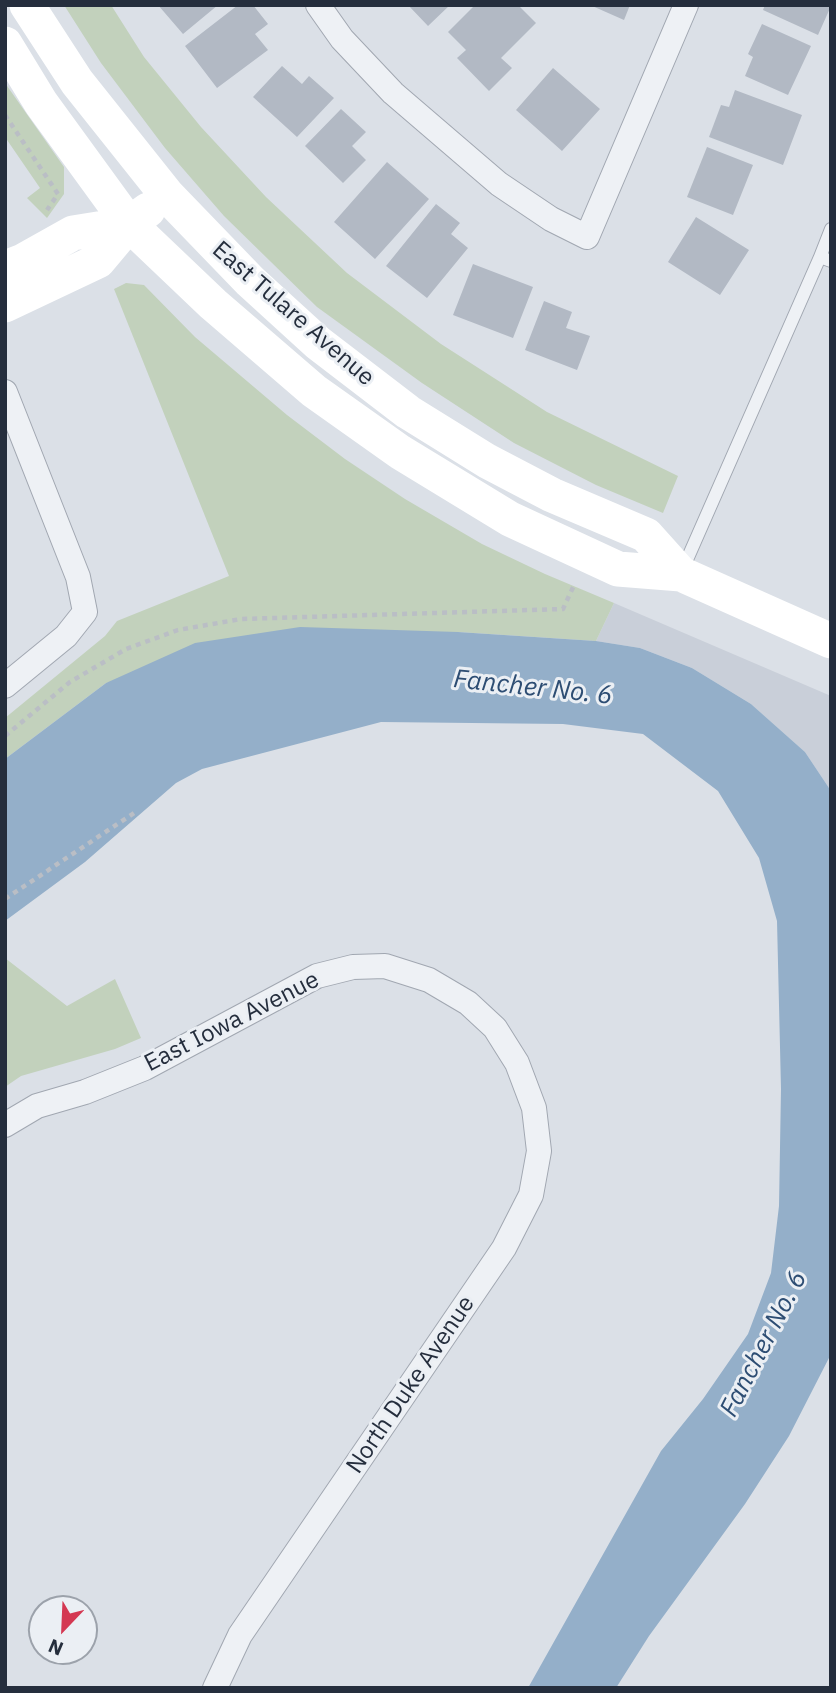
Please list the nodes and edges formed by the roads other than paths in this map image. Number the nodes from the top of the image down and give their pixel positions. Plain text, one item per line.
1 (27, 5) edge
2 (318, 5) edge
3 (686, 5) edge
4 (5, 44) edge
5 (167, 195) junction
6 (129, 224) junction
7 (831, 229) edge
8 (825, 259) edge
9 (5, 268) edge
10 (5, 305) edge
11 (5, 392) edge
12 (681, 574) junction
13 (831, 641) edge
14 (5, 686) edge
15 (517, 1063) joint
16 (5, 1125) edge
17 (215, 1688) edge

1 - 5 street, East Tulare Avenue
2 - 3 street
4 - 6 street, East Tulare Avenue
5 - 6 street
5 - 12 street, East Tulare Avenue
6 - 9 street
6 - 10 street
6 - 12 street, East Tulare Avenue
7 - 8 lane
8 - 12 lane
11 - 14 street
12 - 13 street, East Tulare Avenue
15 - 16 street, East Iowa Avenue
15 - 17 street, North Duke Avenue

